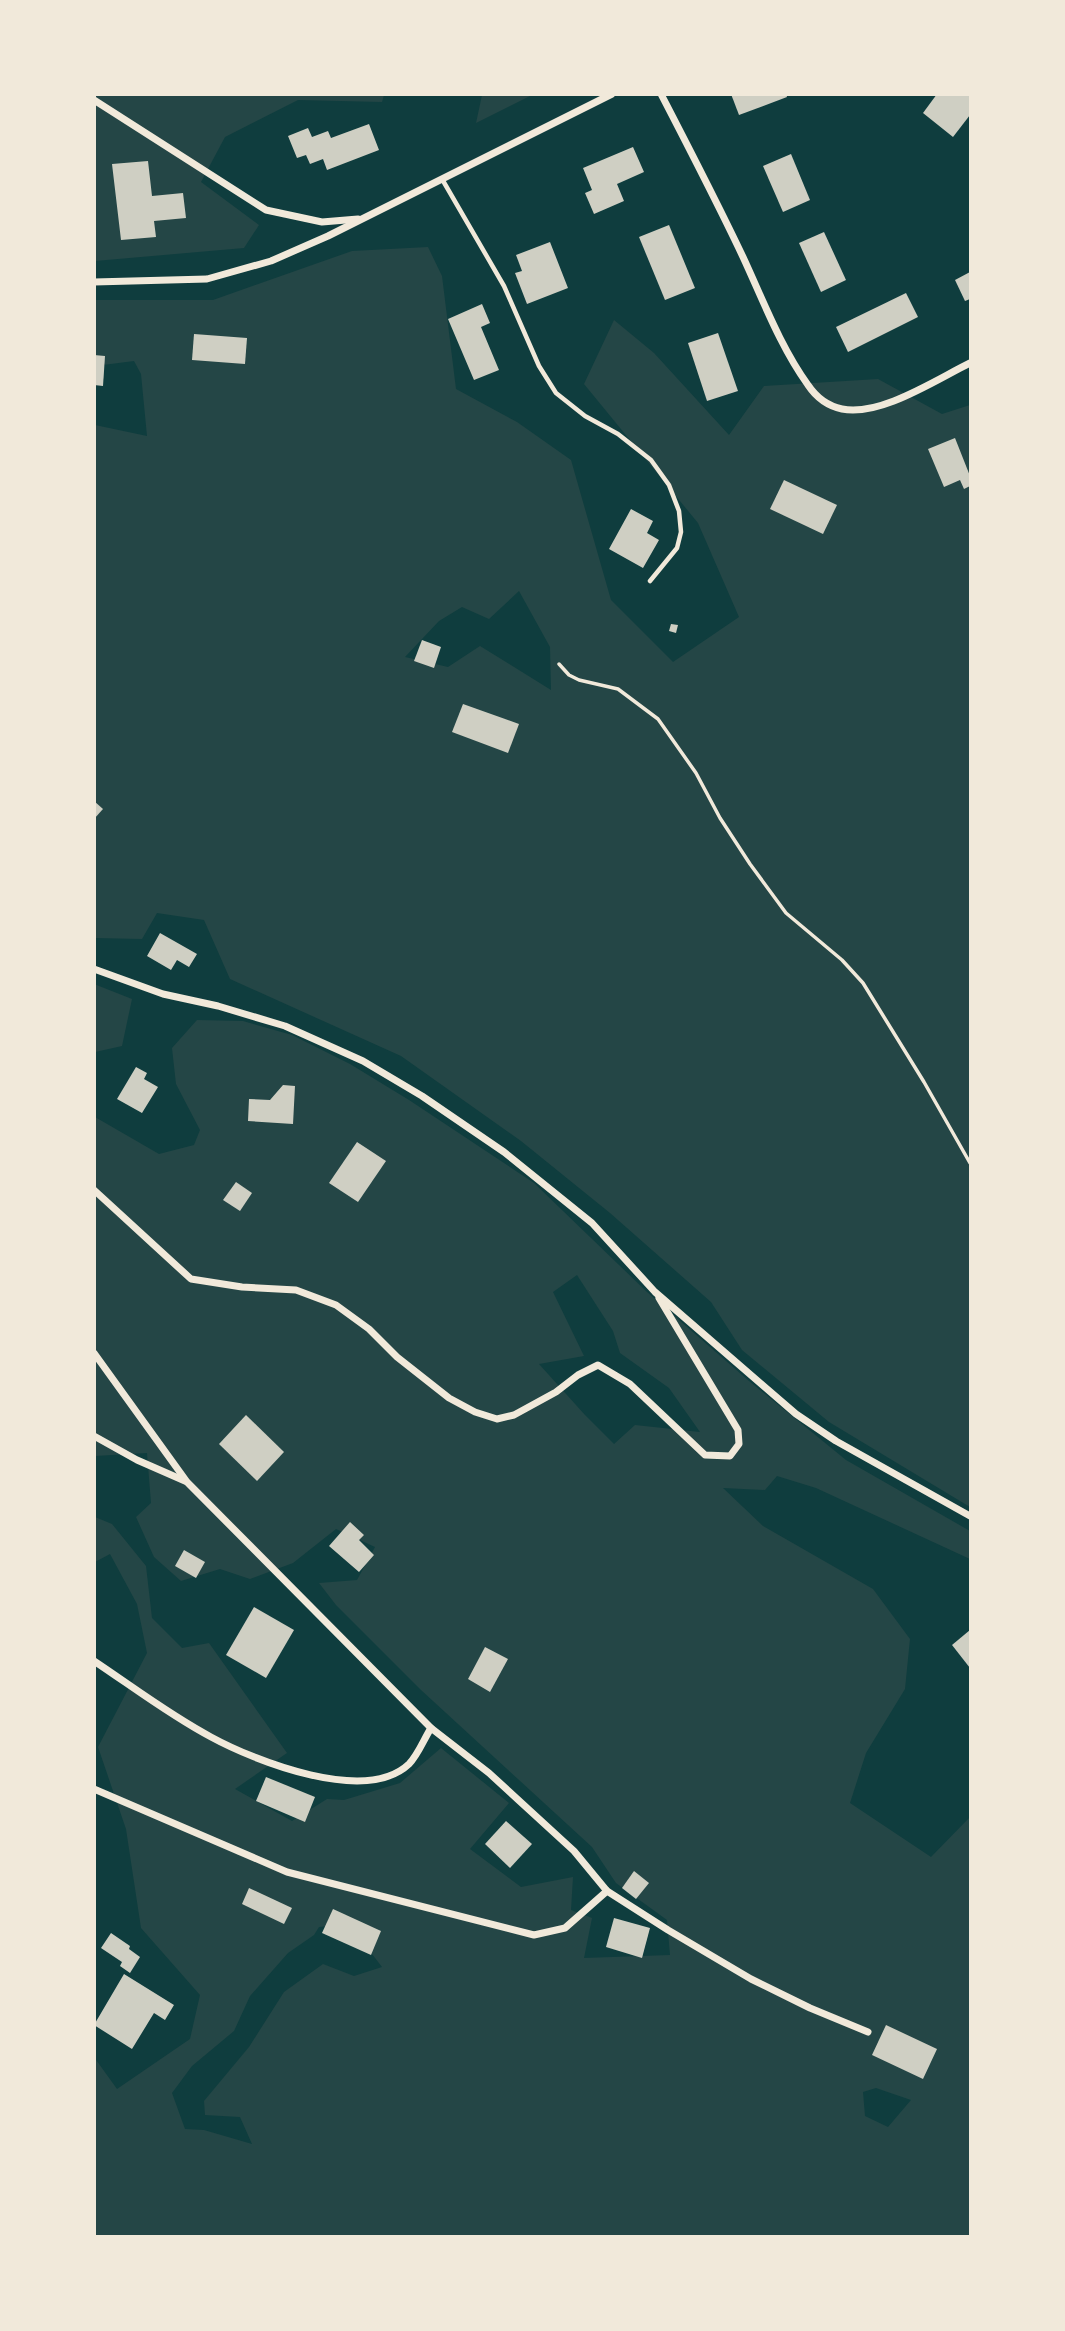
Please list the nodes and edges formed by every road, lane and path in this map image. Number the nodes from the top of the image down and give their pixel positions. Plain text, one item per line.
1 (612, 94) edge
2 (661, 94) edge
3 (94, 100) edge
4 (442, 179) junction
5 (364, 218) junction
6 (94, 282) edge
7 (971, 362) edge
8 (650, 581) dead end
9 (559, 664) dead end
10 (94, 968) edge
11 (971, 1163) edge
12 (94, 1191) edge
13 (655, 1292) junction
14 (94, 1353) edge
15 (94, 1436) edge
16 (187, 1482) junction
17 (971, 1516) edge
18 (94, 1661) edge
19 (431, 1728) junction
20 (94, 1789) edge
21 (607, 1891) junction
22 (868, 2032) dead end

1 - 4 street
2 - 7 street
3 - 5 street
4 - 5 street
4 - 8 lane
5 - 6 street
9 - 11 path
10 - 13 street
12 - 13 street
13 - 17 street
14 - 16 street
15 - 16 street
16 - 19 street
18 - 19 street
19 - 21 street
20 - 21 street
21 - 22 street

